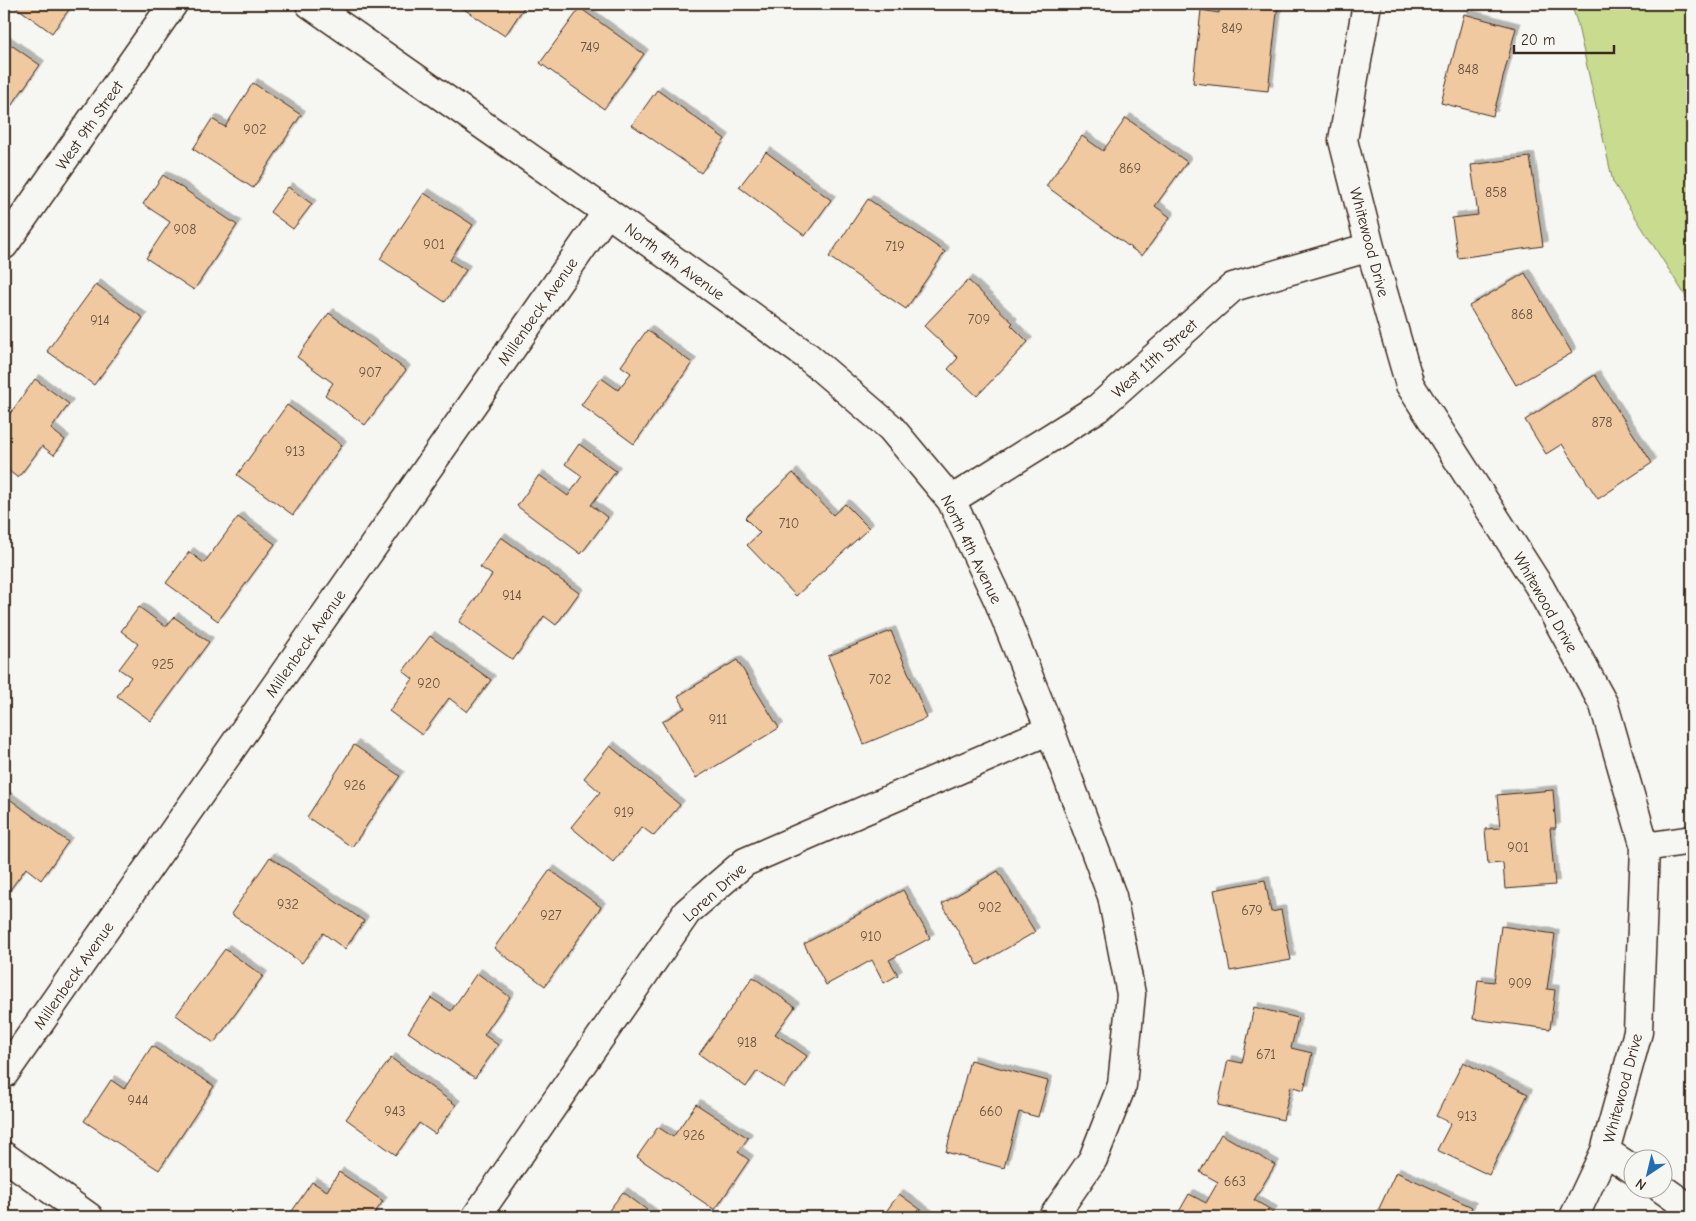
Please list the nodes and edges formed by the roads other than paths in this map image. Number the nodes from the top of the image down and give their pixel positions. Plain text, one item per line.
1 (173, 4) edge
2 (310, 4) edge
3 (1367, 4) edge
4 (607, 212) junction
5 (4, 245) edge
6 (1370, 247) junction
7 (951, 500) junction
8 (1050, 730) junction
9 (1692, 840) edge
10 (1645, 847) junction
11 (4, 1074) edge
12 (1605, 1150) junction
13 (4, 1156) edge
14 (1624, 1163) edge
15 (1674, 1197) edge
16 (1692, 1210) edge
17 (89, 1217) edge
18 (476, 1217) edge
19 (1052, 1217) edge
20 (1574, 1217) edge

1 - 5 street, West 9th Street
2 - 4 street, North 4th Avenue
3 - 6 street, Whitewood Drive
4 - 7 street, North 4th Avenue
4 - 11 street, Millenbeck Avenue
6 - 7 street, West 11th Street
6 - 10 street, Whitewood Drive
7 - 8 street, North 4th Avenue
8 - 18 street, Loren Drive
8 - 19 street, North 4th Avenue
9 - 10 street
10 - 12 street, Whitewood Drive
12 - 14 street
12 - 20 street, Whitewood Drive
13 - 17 street
15 - 16 street

